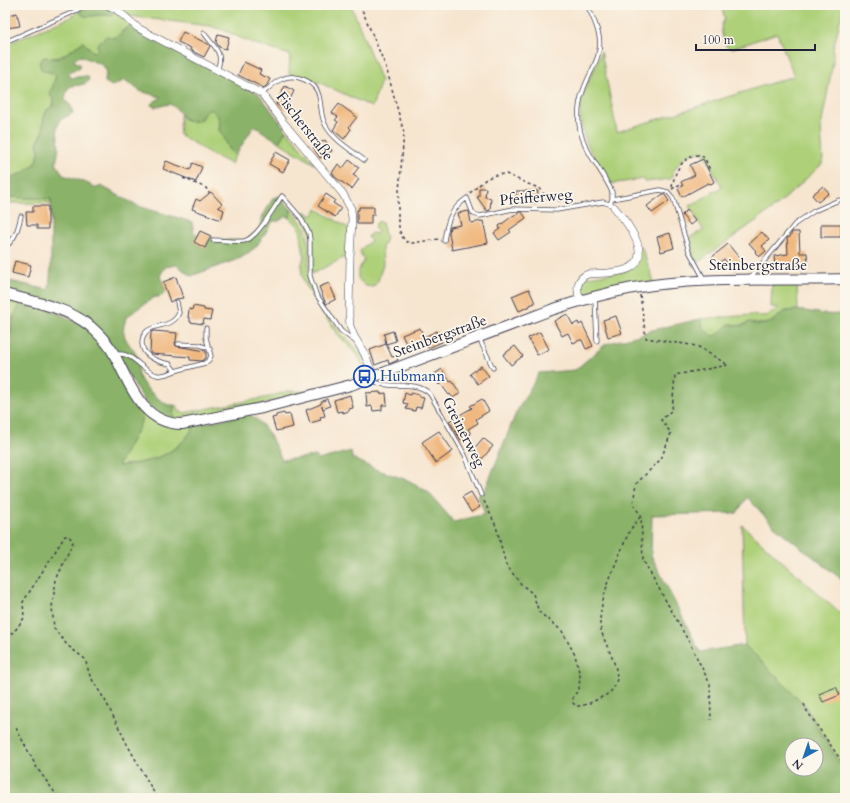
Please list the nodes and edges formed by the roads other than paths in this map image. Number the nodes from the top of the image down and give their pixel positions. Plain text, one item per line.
1 (87, 5) edge
2 (107, 5) edge
3 (588, 5) edge
4 (204, 33) dead end
5 (5, 42) edge
6 (217, 70) junction
7 (262, 94) junction
8 (364, 160) dead end
9 (612, 199) junction
10 (839, 200) dead end
11 (612, 206) junction
12 (21, 216) dead end
13 (213, 240) dead end
14 (444, 240) road end
15 (5, 247) edge
16 (845, 279) edge
17 (705, 280) junction
18 (748, 280) junction
19 (5, 294) edge
20 (595, 297) junction
21 (580, 301) junction
22 (177, 302) dead end
23 (206, 328) dead end
24 (478, 337) junction
25 (597, 341) dead end
26 (178, 344) dead end
27 (358, 344) junction
28 (210, 350) junction
29 (114, 356) junction
30 (493, 368) dead end
31 (175, 371) junction
32 (372, 378) junction
33 (481, 495) road end

1 - 5 lane
2 - 6 street, Fischerstraße
3 - 9 lane
4 - 6 lane
6 - 7 street, Fischerstraße
7 - 8 lane
7 - 27 street, Fischerstraße
9 - 11 lane
9 - 17 lane
10 - 18 lane
11 - 14 lane, Pfeifferweg
11 - 21 street
12 - 15 lane
13 - 27 lane, Fischerstraße
16 - 18 street, Steinbergstraße
17 - 18 street, Steinbergstraße
17 - 20 street, Steinbergstraße
19 - 29 street, Steinbergstraße
20 - 21 street, Steinbergstraße
20 - 25 lane
21 - 24 street, Steinbergstraße
22 - 31 lane
23 - 28 lane
24 - 30 lane
24 - 32 street, Steinbergstraße
26 - 28 lane
27 - 32 street, Fischerstraße
28 - 31 lane
29 - 31 lane
29 - 32 street, Steinbergstraße
32 - 33 lane, Greinerweg

